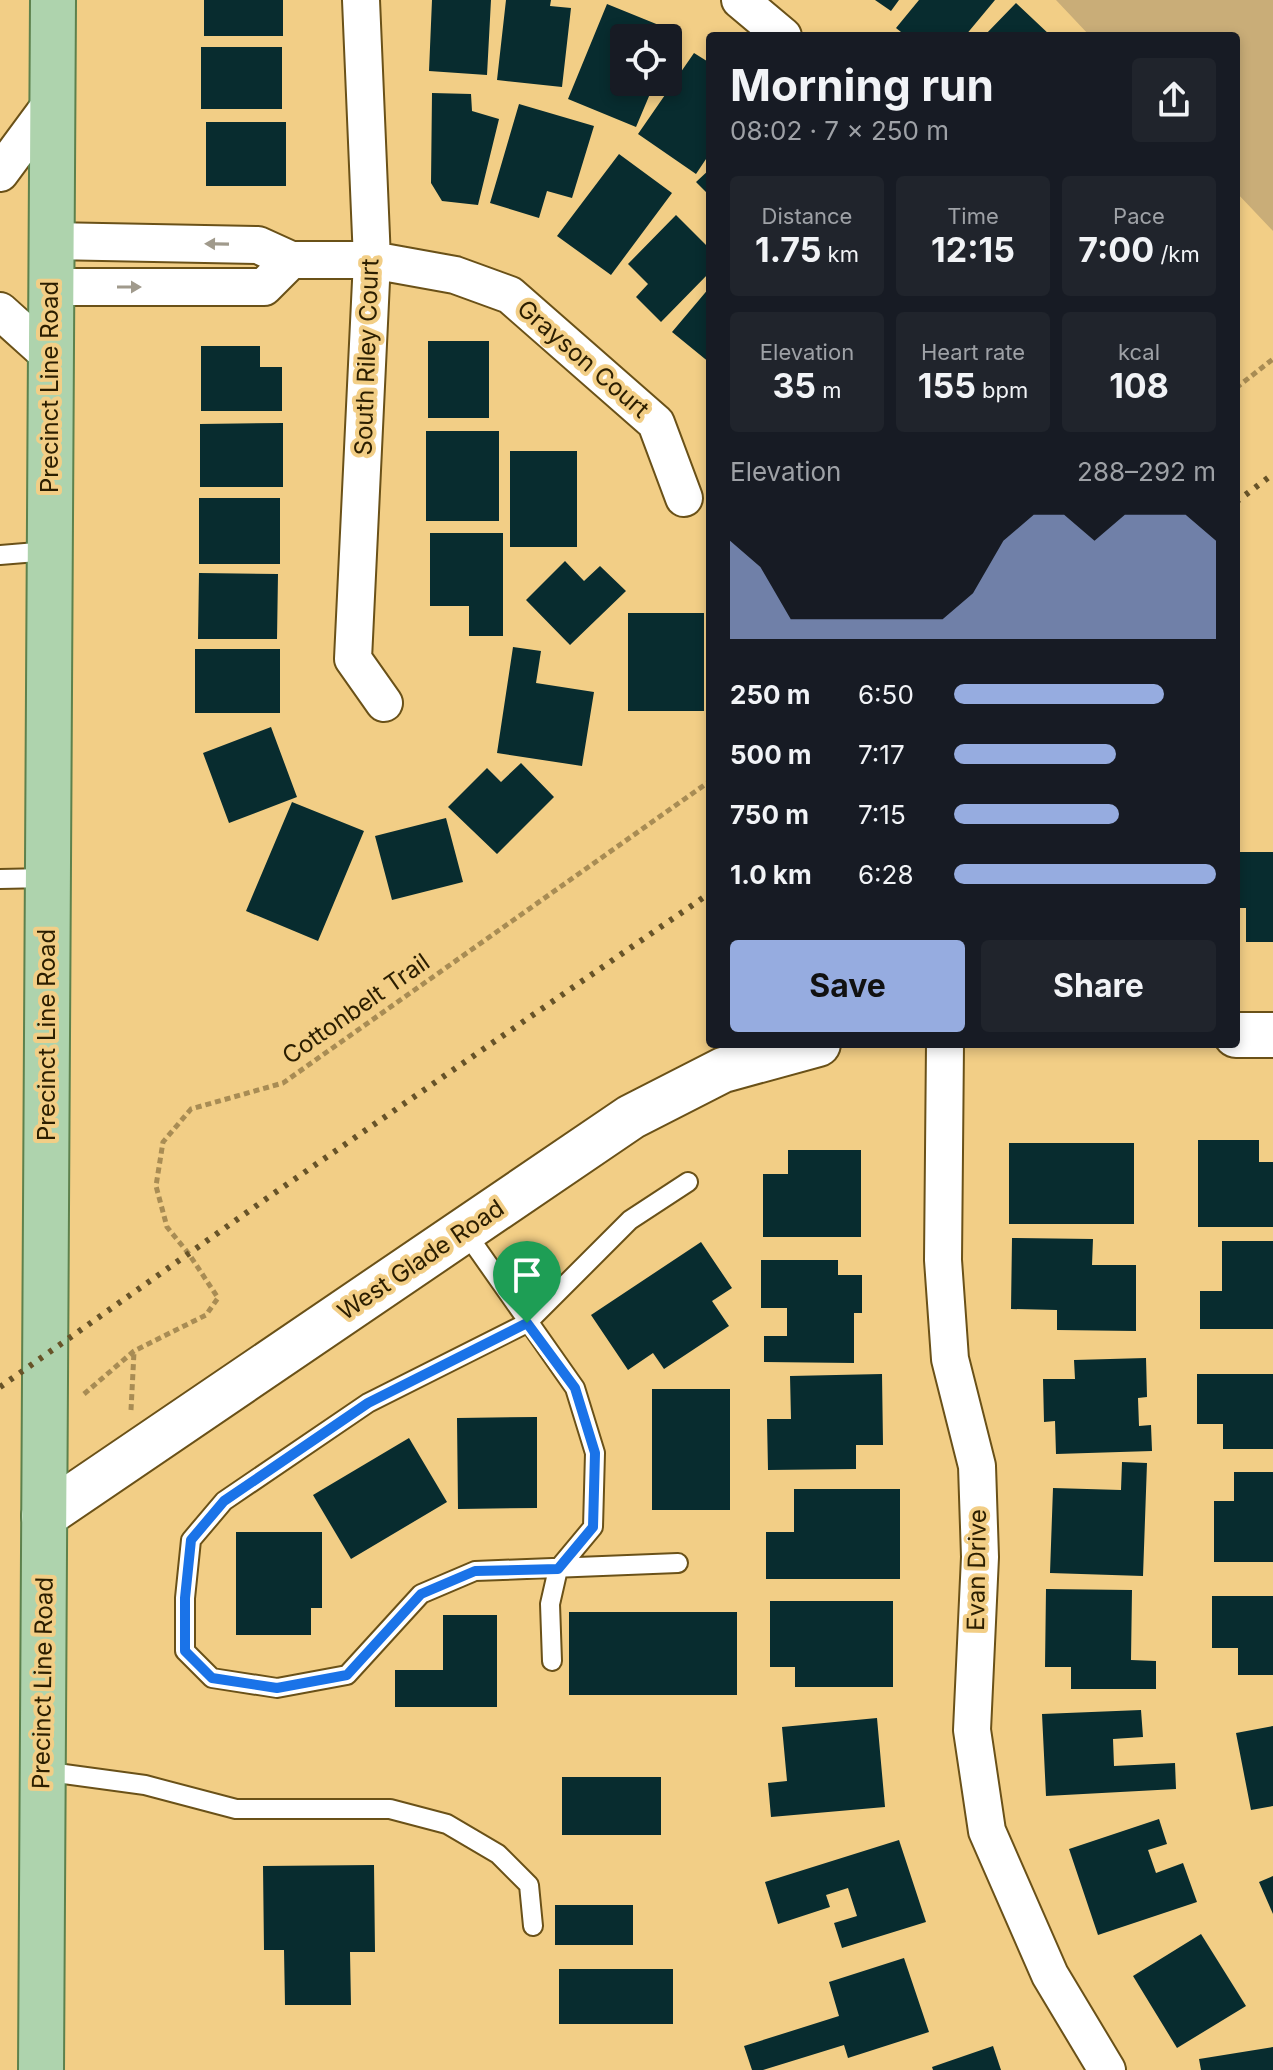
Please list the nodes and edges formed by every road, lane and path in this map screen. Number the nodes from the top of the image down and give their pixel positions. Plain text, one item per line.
1 (53, 0) edge
2 (361, 0) edge
3 (740, 0) edge
4 (778, 32) edge
5 (51, 104) junction
6 (0, 173) edge
7 (51, 241) junction
8 (291, 260) junction
9 (372, 260) junction
10 (51, 287) junction
11 (0, 311) edge
12 (50, 356) junction
13 (1273, 359) edge
14 (1240, 385) edge
15 (684, 498) dead end
16 (49, 551) junction
17 (0, 555) edge
18 (384, 703) dead end
19 (706, 784) edge
20 (47, 878) junction
21 (0, 879) edge
22 (1240, 1035) edge
23 (1273, 1035) edge
24 (803, 1048) edge
25 (945, 1048) edge
26 (688, 1182) dead end
27 (464, 1230) junction
28 (527, 1323) junction
29 (134, 1351) dead end
30 (44, 1516) junction
31 (678, 1563) dead end
32 (558, 1569) junction
33 (552, 1661) dead end
34 (42, 1771) junction
35 (533, 1926) dead end
36 (41, 2070) edge
37 (1107, 2070) edge

1 - 5 main road, Precinct Line Road
2 - 9 street, South Riley Court
3 - 4 street
5 - 6 street
5 - 7 main road, Precinct Line Road
8 -> 7 street, Grayson Court
7 - 10 main road, Precinct Line Road
8 - 9 street, Grayson Court
10 -> 8 street
9 - 15 street, Grayson Court
9 - 18 street, South Riley Court
10 - 12 main road, Precinct Line Road
11 - 12 street
12 - 16 main road, Precinct Line Road
13 - 14 path
16 - 17 lane
16 - 20 main road, Precinct Line Road
19 - 29 path, Cottonbelt Trail
20 - 21 lane
20 - 30 main road, Precinct Line Road
22 - 23 main road
24 - 27 main road, West Glade Road
25 - 37 street, Evan Drive
26 - 28 lane
27 - 28 lane
27 - 30 main road, West Glade Road
28 - 32 lane
28 - 32 lane
30 - 34 main road, Precinct Line Road
31 - 32 lane
32 - 33 lane
34 - 35 lane
34 - 36 main road, Precinct Line Road

